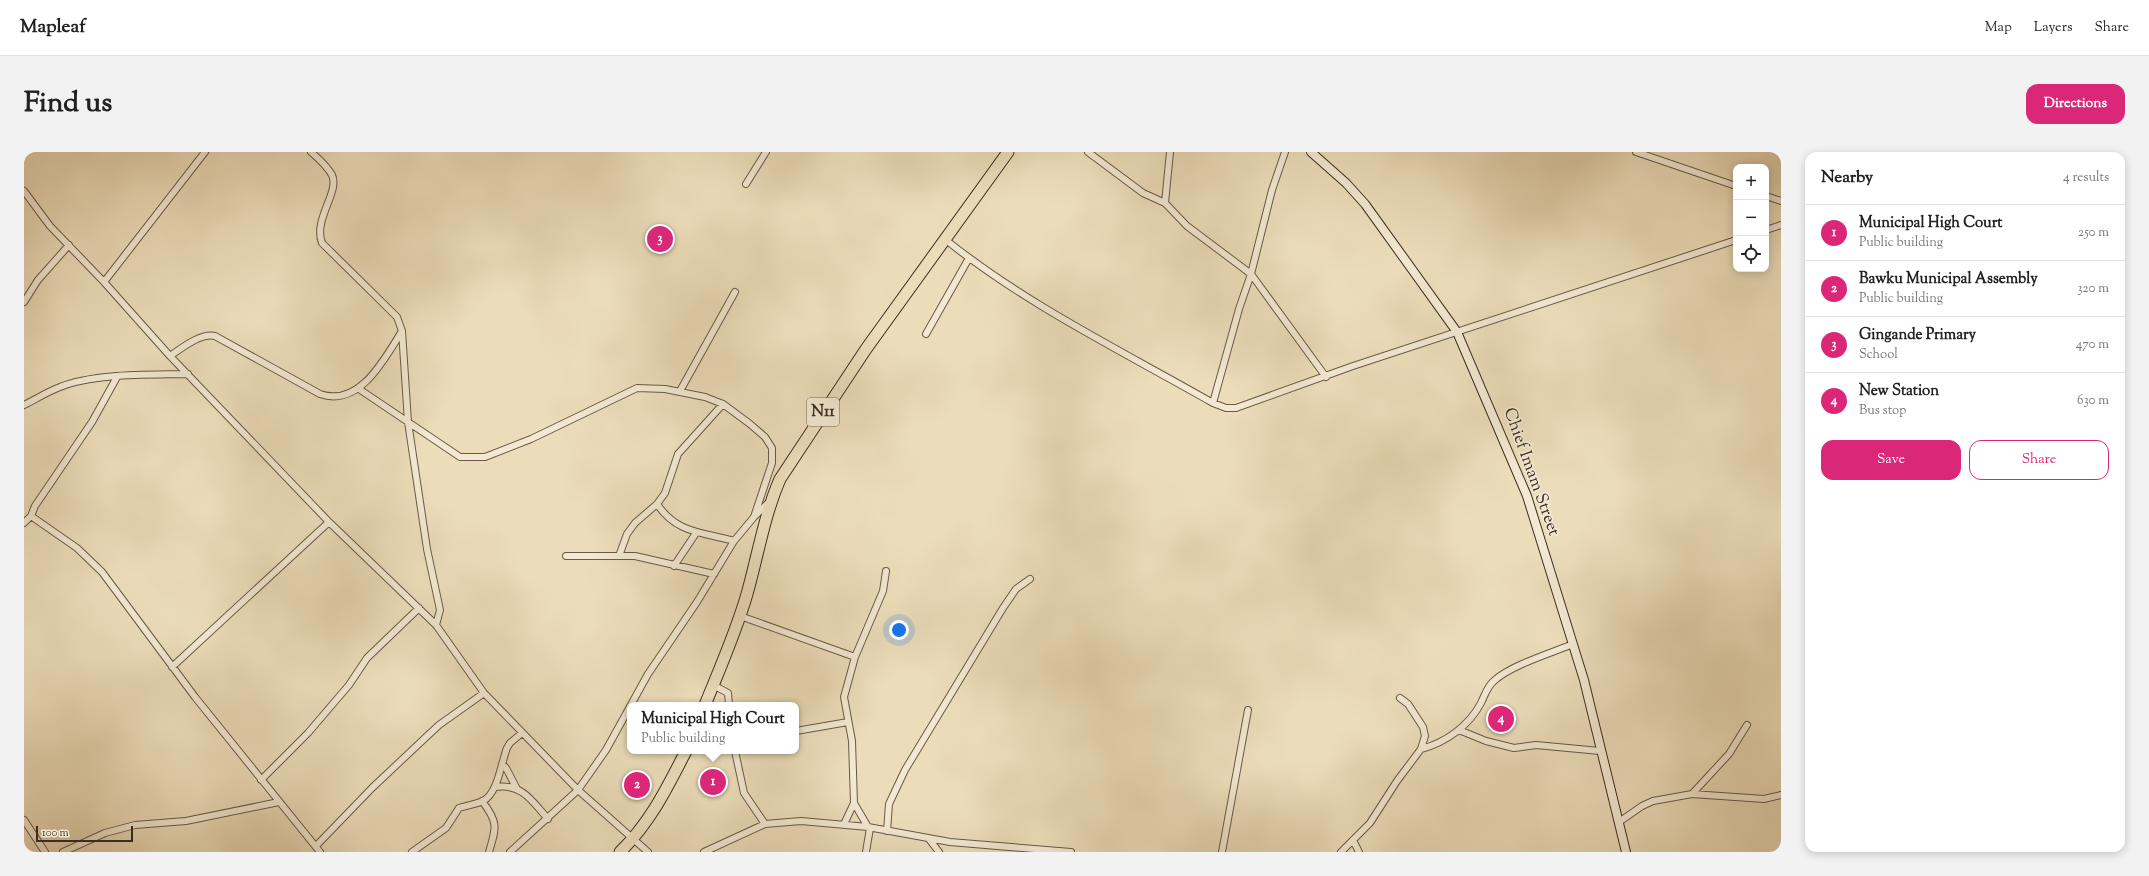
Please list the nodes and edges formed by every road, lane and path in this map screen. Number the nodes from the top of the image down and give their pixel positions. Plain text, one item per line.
1 (205, 152) edge
2 (311, 152) edge
3 (766, 152) edge
4 (1008, 152) edge
5 (1088, 152) edge
6 (1170, 152) edge
7 (1285, 152) edge
8 (1311, 152) edge
9 (1636, 152) edge
10 (746, 184) dead end
11 (1733, 185) edge
12 (24, 191) edge
13 (1769, 197) edge
14 (1781, 201) edge
15 (1165, 203) junction
16 (1781, 224) edge
17 (1769, 229) edge
18 (946, 240) junction
19 (1733, 241) edge
20 (69, 245) junction
21 (969, 258) junction
22 (1252, 274) junction
23 (104, 282) junction
24 (735, 292) dead end
25 (24, 302) edge
26 (402, 331) junction
27 (1458, 332) junction
28 (926, 334) dead end
29 (170, 356) junction
30 (188, 374) junction
31 (116, 377) junction
32 (1326, 377) junction
33 (359, 389) junction
34 (680, 392) junction
35 (1212, 403) junction
36 (723, 404) junction
37 (24, 406) edge
38 (408, 422) junction
39 (771, 500) junction
40 (657, 504) junction
41 (31, 516) junction
42 (754, 517) junction
43 (329, 522) junction
44 (24, 523) edge
45 (696, 533) junction
46 (734, 541) junction
47 (566, 556) dead end
48 (618, 556) junction
49 (674, 566) junction
50 (886, 571) dead end
51 (714, 574) junction
52 (1030, 579) dead end
53 (419, 608) junction
54 (740, 616) junction
55 (436, 625) junction
56 (1573, 644) junction
57 (854, 657) junction
58 (172, 667) junction
59 (713, 685) junction
60 (484, 693) junction
61 (1400, 698) dead end
62 (633, 702) edge
63 (706, 702) edge
64 (729, 702) edge
65 (1248, 710) dead end
66 (627, 712) edge
67 (848, 722) junction
68 (1747, 725) dead end
69 (799, 730) edge
70 (1459, 730) junction
71 (522, 733) junction
72 (1421, 749) junction
73 (1600, 751) junction
74 (684, 754) edge
75 (736, 754) edge
76 (502, 764) junction
77 (261, 780) junction
78 (495, 788) junction
79 (517, 789) junction
80 (578, 790) junction
81 (1692, 794) junction
82 (1781, 795) edge
83 (482, 801) junction
84 (278, 802) junction
85 (854, 803) junction
86 (548, 819) junction
87 (24, 820) edge
88 (1619, 822) junction
89 (765, 824) junction
90 (844, 824) junction
91 (869, 827) junction
92 (887, 831) junction
93 (928, 838) junction
94 (633, 840) junction
95 (1353, 840) junction
96 (316, 846) junction
97 (44, 852) edge
98 (63, 852) edge
99 (320, 852) edge
100 (412, 852) edge
101 (490, 852) edge
102 (510, 852) edge
103 (620, 852) edge
104 (648, 852) edge
105 (704, 852) edge
106 (866, 852) edge
107 (939, 852) edge
108 (1071, 852) edge
109 (1222, 852) edge
110 (1341, 852) edge
111 (1359, 852) edge
112 (1626, 852) edge

1 - 23 street
2 - 26 street
3 - 10 street
4 - 18 highway, N11
5 - 15 street
6 - 15 street
7 - 22 street
8 - 27 street, Chief Imam Street
9 - 11 street
12 - 20 street
13 - 14 street
15 - 22 street
16 - 17 street
18 - 21 street
18 - 39 highway, N11
19 - 27 street
20 - 23 street
20 - 25 street
21 - 28 street
21 - 35 street
22 - 32 street
22 - 35 street
23 - 29 street
24 - 34 street
26 - 33 street
26 - 38 street
27 - 32 street
27 - 56 street, Chief Imam Street
29 - 30 street
29 - 33 street
30 - 31 street
30 - 43 street
31 - 37 street
31 - 41 street
32 - 35 street
33 - 38 street
34 - 36 street
34 - 38 street
36 - 40 street
36 - 42 street
38 - 55 street
39 - 42 street
39 - 54 highway, N11
40 - 45 street
40 - 48 street
41 - 44 street
41 - 58 street
42 - 46 street
43 - 53 street
43 - 58 street
45 - 46 street
45 - 49 street
46 - 51 street
47 - 48 street
48 - 49 street
49 - 51 street
50 - 57 street
51 - 62 street
52 - 92 street
53 - 55 street
53 - 77 street
54 - 57 street
54 - 59 highway, N11
55 - 60 street
56 - 70 street
56 - 73 street, Chief Imam Street
57 - 67 street
58 - 77 street
59 - 63 highway, N11
59 - 64 street
60 - 71 street
60 - 96 street
61 - 72 street
65 - 109 street
66 - 80 street
67 - 69 street
67 - 85 street
68 - 81 street
70 - 72 street
70 - 73 street
71 - 76 street
71 - 80 street
72 - 95 street
73 - 88 street, Chief Imam Street
74 - 94 highway
75 - 89 street
76 - 78 street
76 - 79 street
77 - 84 street
78 - 79 street
78 - 83 street
79 - 86 street
80 - 86 street
80 - 94 street
81 - 82 street
81 - 88 street
83 - 100 street
83 - 101 street
84 - 96 street
84 - 98 street
85 - 90 street
85 - 91 street
86 - 102 street
87 - 97 street
88 - 112 street, Chief Imam Street
89 - 90 street
89 - 105 street
90 - 91 street
91 - 92 street
91 - 106 street
92 - 93 street
93 - 107 street
93 - 108 street
94 - 103 highway
94 - 104 street
95 - 110 street
95 - 111 street
96 - 99 street

